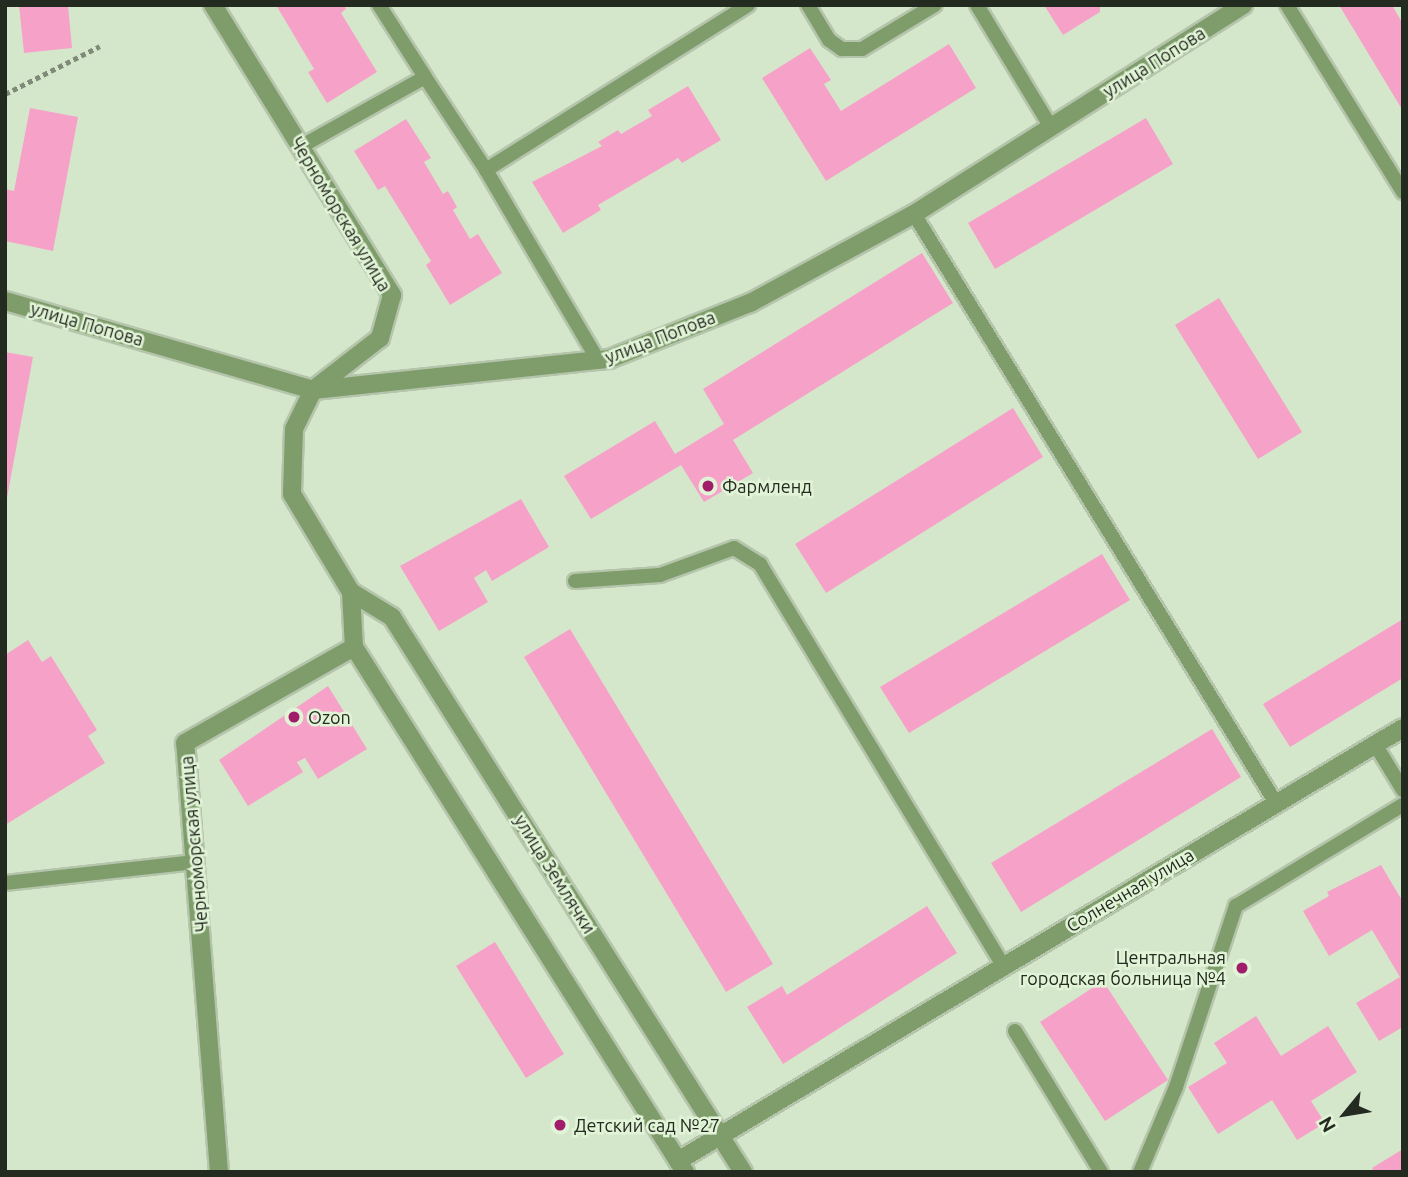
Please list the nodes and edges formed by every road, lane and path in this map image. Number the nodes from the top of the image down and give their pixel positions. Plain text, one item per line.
1 (214, 5) edge
2 (379, 5) edge
3 (748, 5) edge
4 (808, 5) edge
5 (935, 5) edge
6 (977, 5) edge
7 (1243, 5) edge
8 (1287, 5) edge
9 (100, 46) dead end
10 (425, 77) junction
11 (5, 94) edge
12 (1051, 127) junction
13 (300, 147) junction
14 (486, 170) junction
15 (1403, 192) edge
16 (914, 214) junction
17 (5, 301) edge
18 (598, 360) junction
19 (313, 390) junction
20 (575, 581) dead end
21 (351, 592) junction
22 (354, 647) junction
23 (1403, 728) edge
24 (1375, 744) junction
25 (1403, 790) edge
26 (1276, 803) junction
27 (1403, 805) edge
28 (195, 862) junction
29 (5, 883) edge
30 (1003, 966) junction
31 (1015, 1031) dead end
32 (720, 1134) junction
33 (682, 1166) edge
34 (219, 1172) edge
35 (743, 1172) edge
36 (1101, 1172) edge
37 (1140, 1172) edge

1 - 13 street, Черноморская улица
2 - 10 lane
3 - 14 lane
4 - 5 lane
6 - 12 lane
7 - 12 street, улица Попова
8 - 15 lane
9 - 11 path
10 - 13 lane
10 - 14 lane
12 - 16 street, улица Попова
13 - 19 street, Черноморская улица
14 - 18 lane
16 - 18 street, улица Попова
16 - 26 lane
17 - 19 street, улица Попова
18 - 19 street, улица Попова
19 - 21 street, Черноморская улица
20 - 30 lane
21 - 22 street, Черноморская улица
21 - 32 street, улица Землячки
22 - 28 street, Черноморская улица
22 - 33 street
23 - 24 street, Солнечная улица
24 - 25 lane
24 - 26 street, Солнечная улица
26 - 30 street, Солнечная улица
27 - 37 lane
28 - 29 lane
28 - 34 street, Черноморская улица
30 - 32 street, Солнечная улица
31 - 36 lane
32 - 33 street, Солнечная улица
32 - 35 street, улица Землячки

